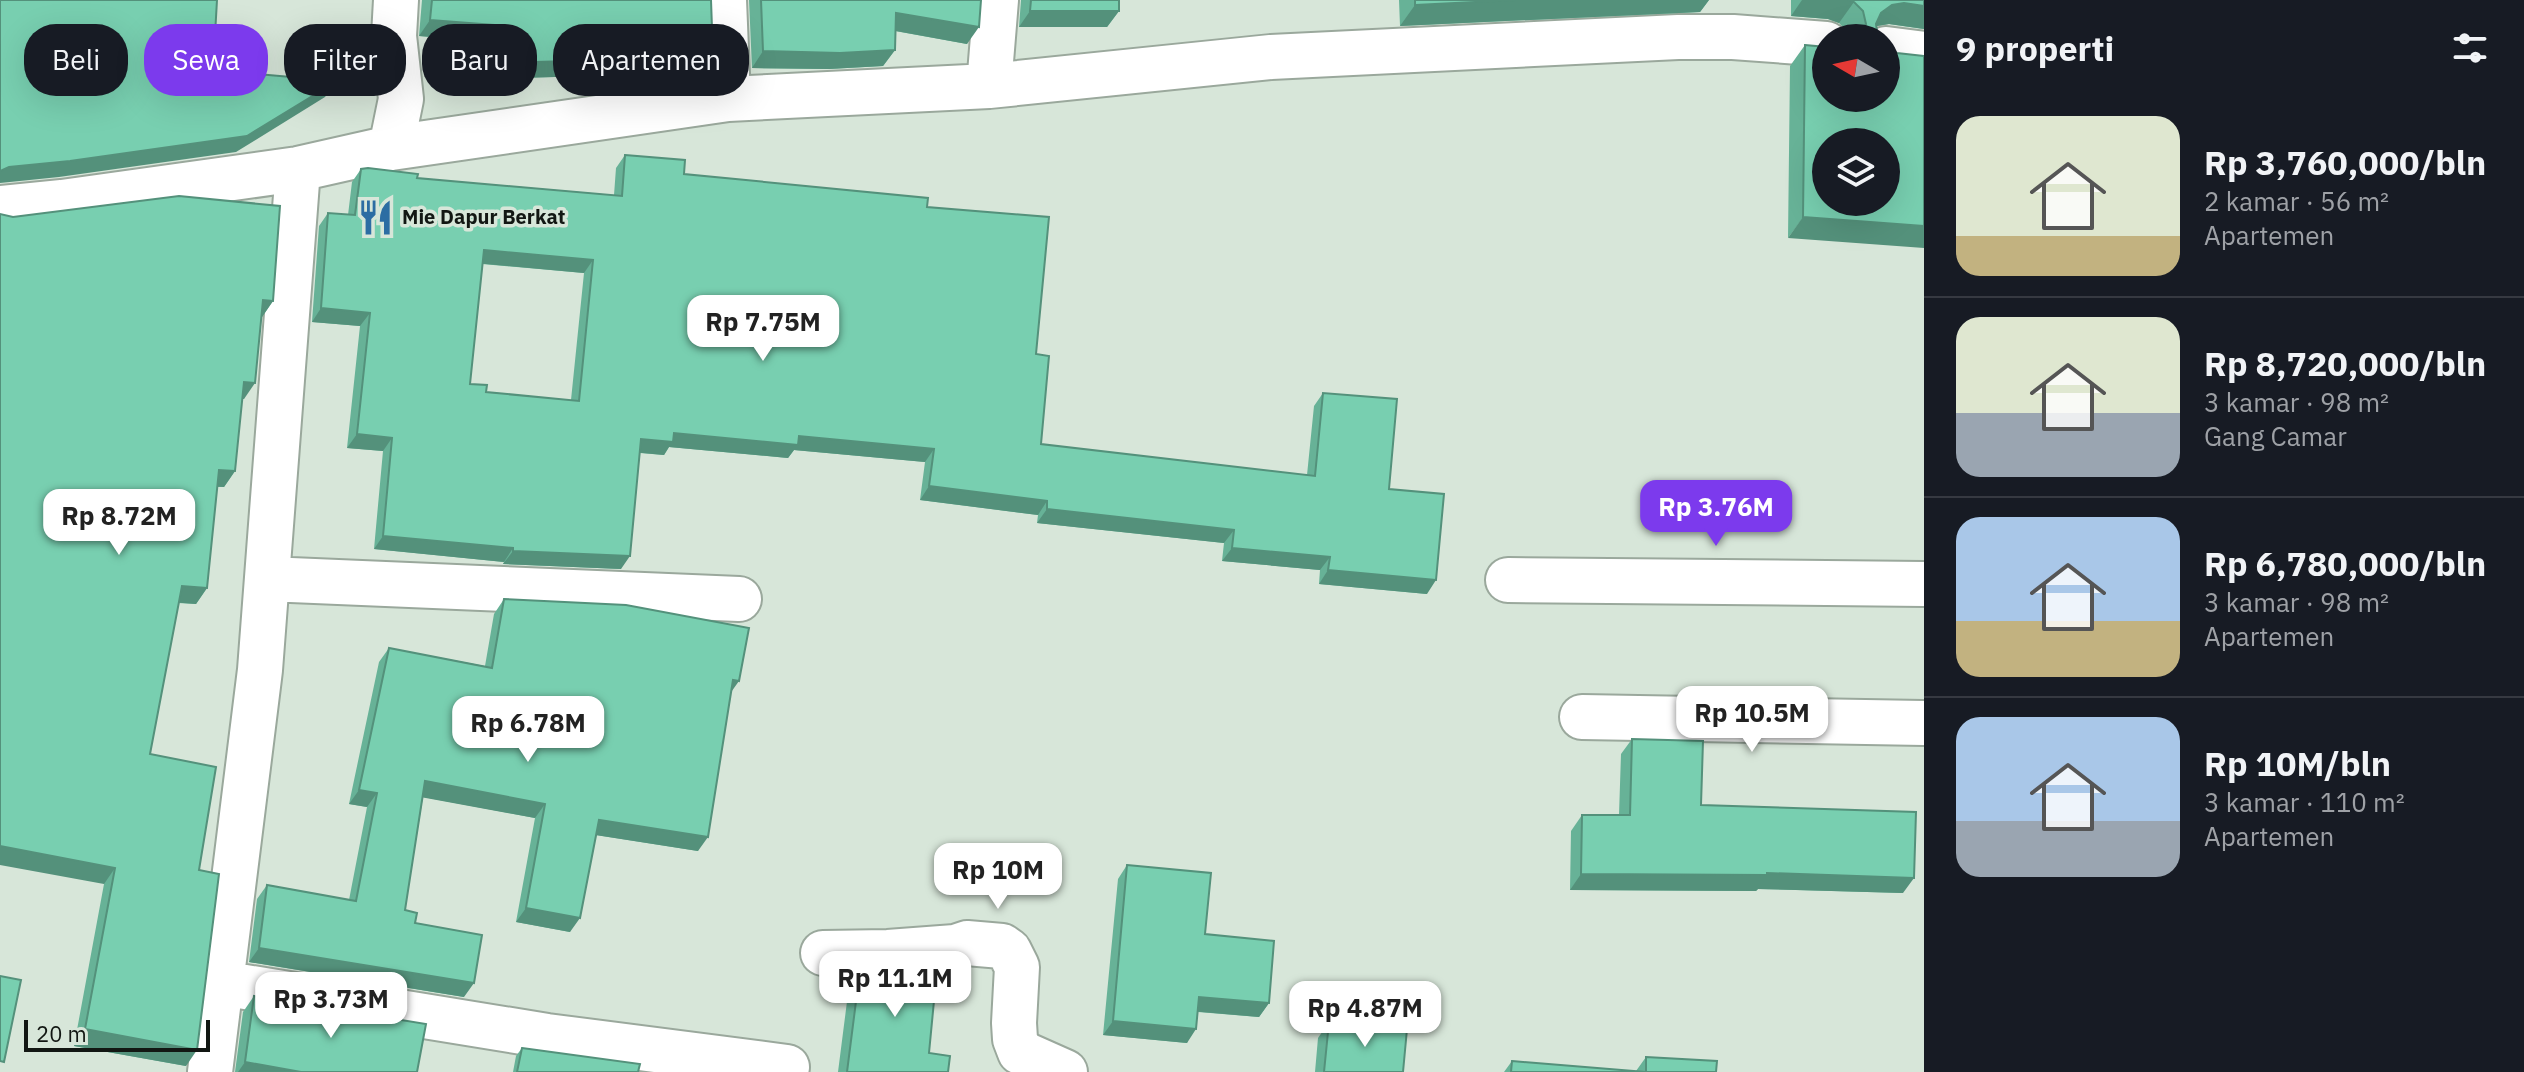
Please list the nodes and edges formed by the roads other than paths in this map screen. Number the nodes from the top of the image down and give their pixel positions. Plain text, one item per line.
1 (396, 0) edge
2 (724, 0) edge
3 (996, 0) edge
4 (1812, 43) edge
5 (1900, 51) edge
6 (1924, 54) edge
7 (989, 86) junction
8 (728, 99) junction
9 (391, 148) junction
10 (298, 169) junction
11 (0, 208) edge
12 (267, 579) junction
13 (1508, 580) dead end
14 (1924, 584) edge
15 (739, 599) dead end
16 (1582, 717) dead end
17 (1924, 723) edge
18 (823, 953) dead end
19 (221, 983) junction
20 (787, 1067) dead end
21 (210, 1072) edge
22 (1065, 1072) edge

1 - 9 street
2 - 8 street
3 - 7 street
4 - 7 street
5 - 6 street
7 - 8 street
8 - 9 street
9 - 10 street
10 - 11 street
10 - 12 street
12 - 15 street
12 - 19 street
13 - 14 street
16 - 17 street
18 - 22 street
19 - 20 street
19 - 21 street

